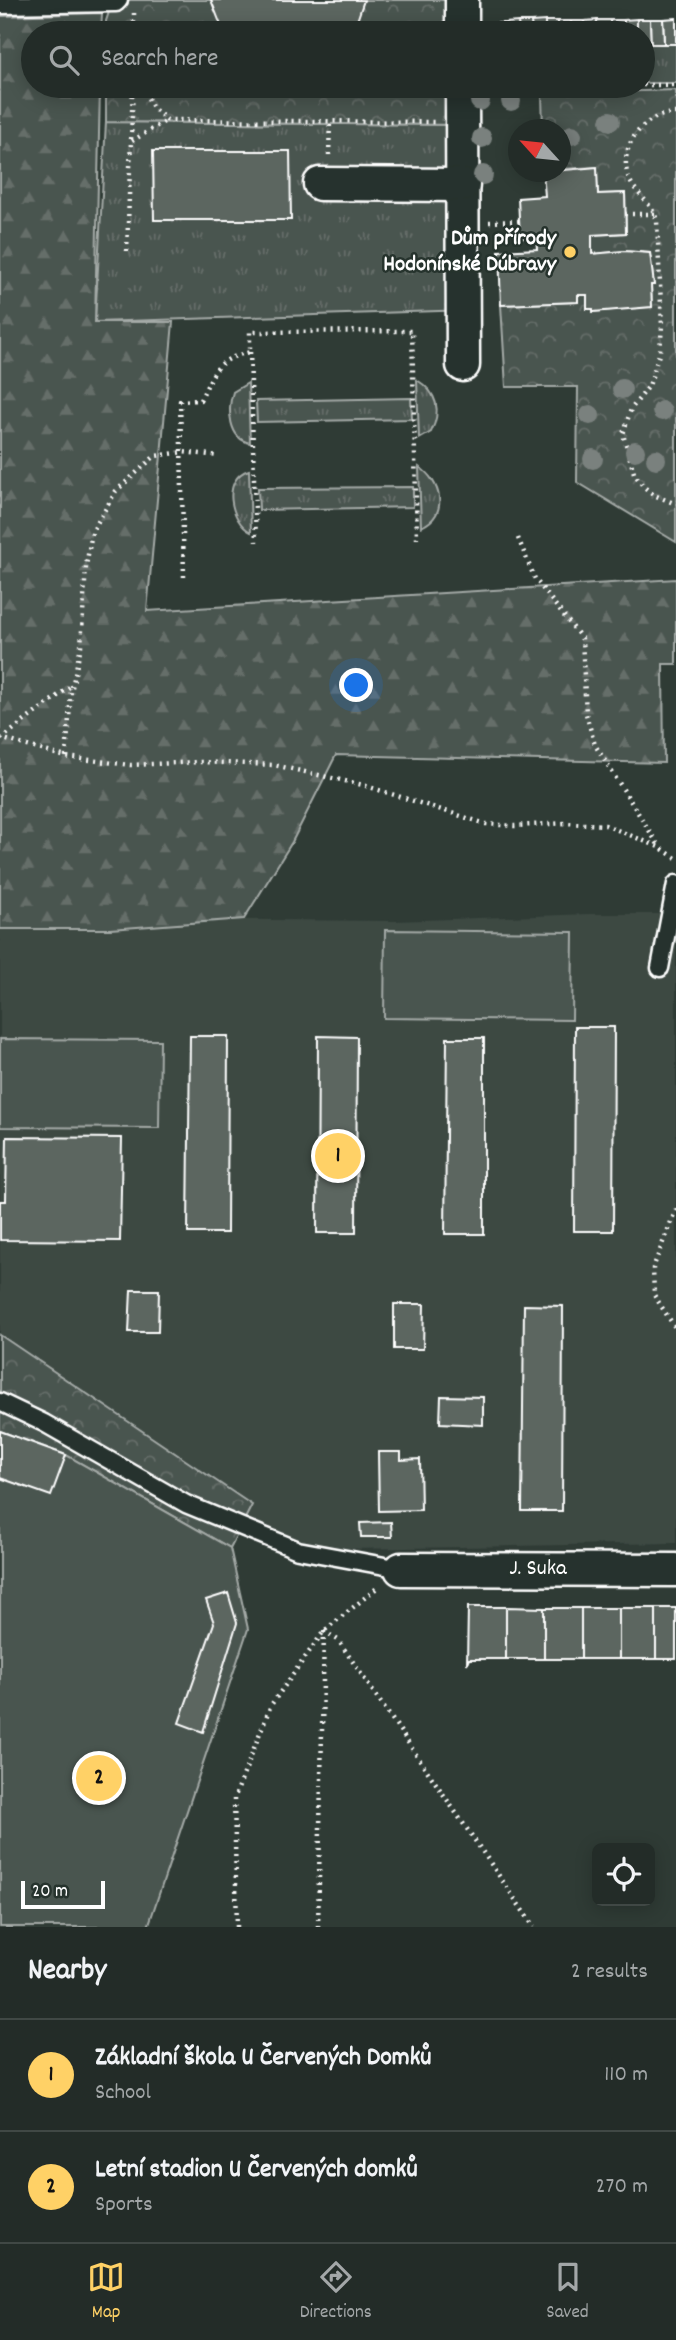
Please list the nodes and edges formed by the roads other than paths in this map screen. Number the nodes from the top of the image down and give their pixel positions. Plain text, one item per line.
1 (119, 0) edge
2 (462, 0) edge
3 (0, 5) edge
4 (462, 21) edge
5 (463, 98) edge
6 (320, 184) dead end
7 (463, 185) junction
8 (463, 365) dead end
9 (676, 884) edge
10 (660, 968) dead end
11 (0, 1402) edge
12 (401, 1569) joint
13 (676, 1570) edge

1 - 3 lane
2 - 4 street
5 - 7 street
6 - 7 street
7 - 8 street
9 - 10 lane
11 - 12 lane
12 - 13 street, J. Suka

